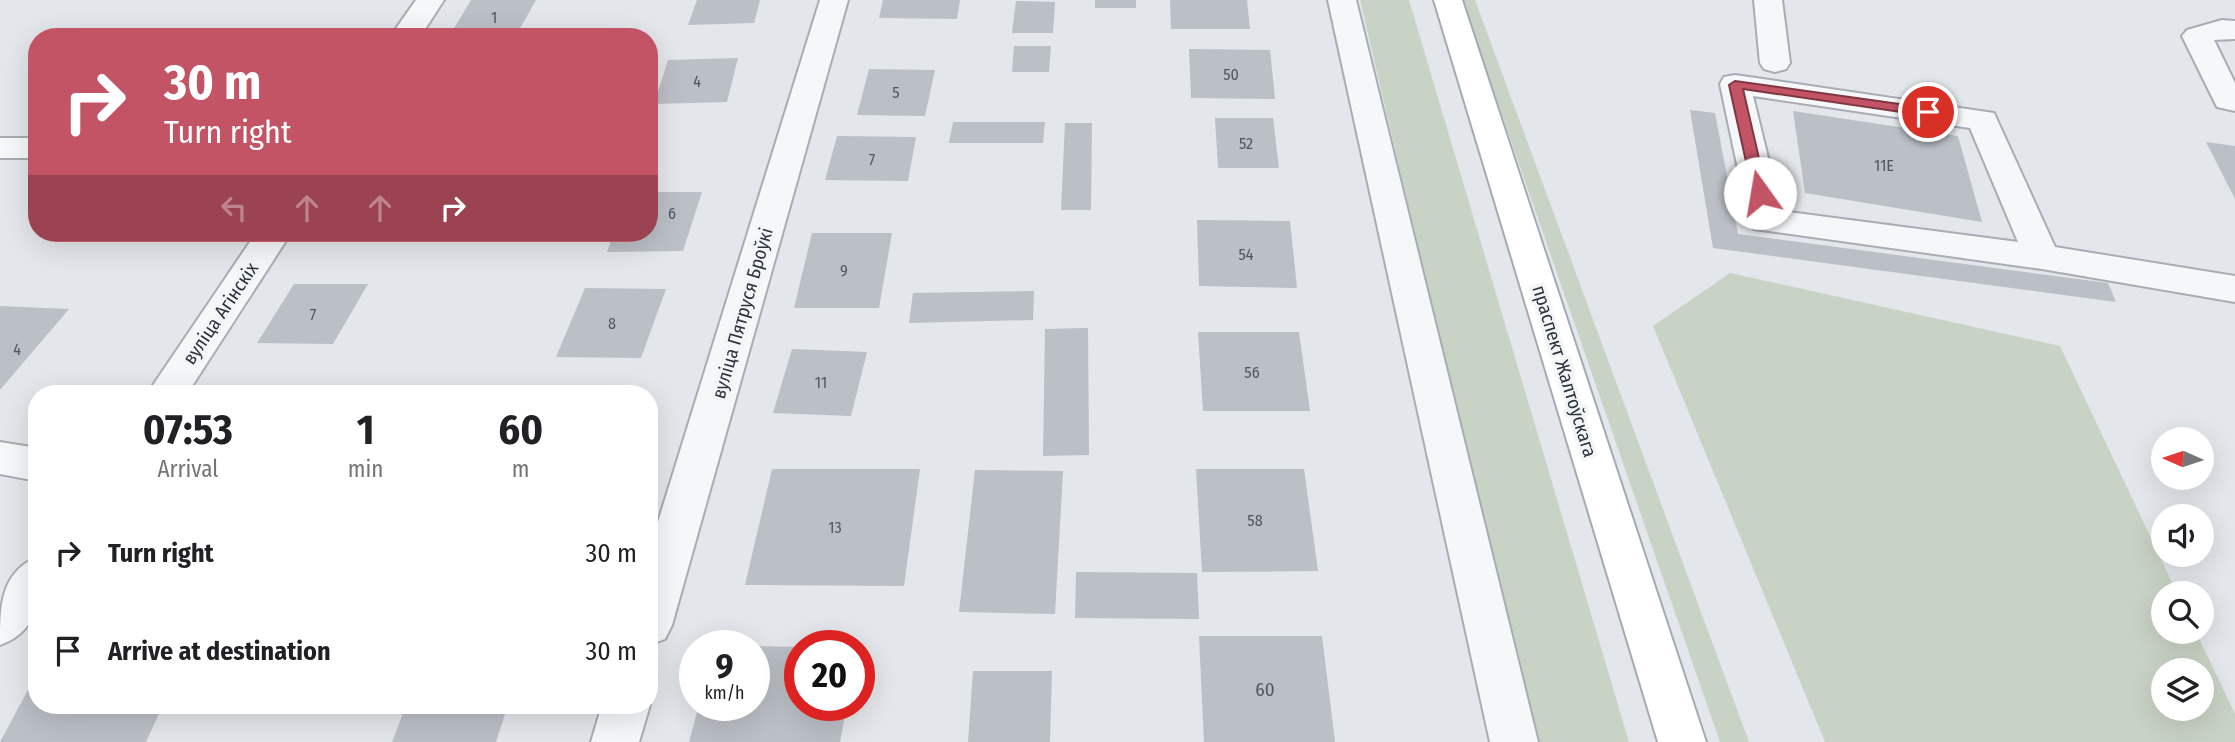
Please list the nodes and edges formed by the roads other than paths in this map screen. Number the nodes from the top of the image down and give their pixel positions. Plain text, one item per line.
1 (430, 0) edge
2 (834, 0) edge
3 (1342, 0) edge
4 (1448, 0) edge
5 (1768, 0) edge
6 (411, 28) edge
7 (2235, 30) edge
8 (1775, 63) dead end
9 (2235, 101) edge
10 (0, 148) edge
11 (28, 148) edge
12 (268, 242) edge
13 (2042, 257) junction
14 (2235, 289) edge
15 (172, 385) edge
16 (0, 458) edge
17 (28, 463) edge
18 (28, 588) edge
19 (658, 595) edge
20 (0, 625) edge
21 (623, 714) edge
22 (615, 742) edge
23 (1514, 742) edge
24 (1682, 742) edge

1 - 6 street
2 - 19 street, вуліца Пятруся Броўкі
3 - 23 street
4 - 24 main road, праспект Жалтоўскага
5 - 8 street
7 - 9 street
10 - 11 street
12 - 15 street, вуліца Агінскіх
13 - 13 street
13 - 14 street
16 - 17 street
18 - 20 street
21 - 22 street

